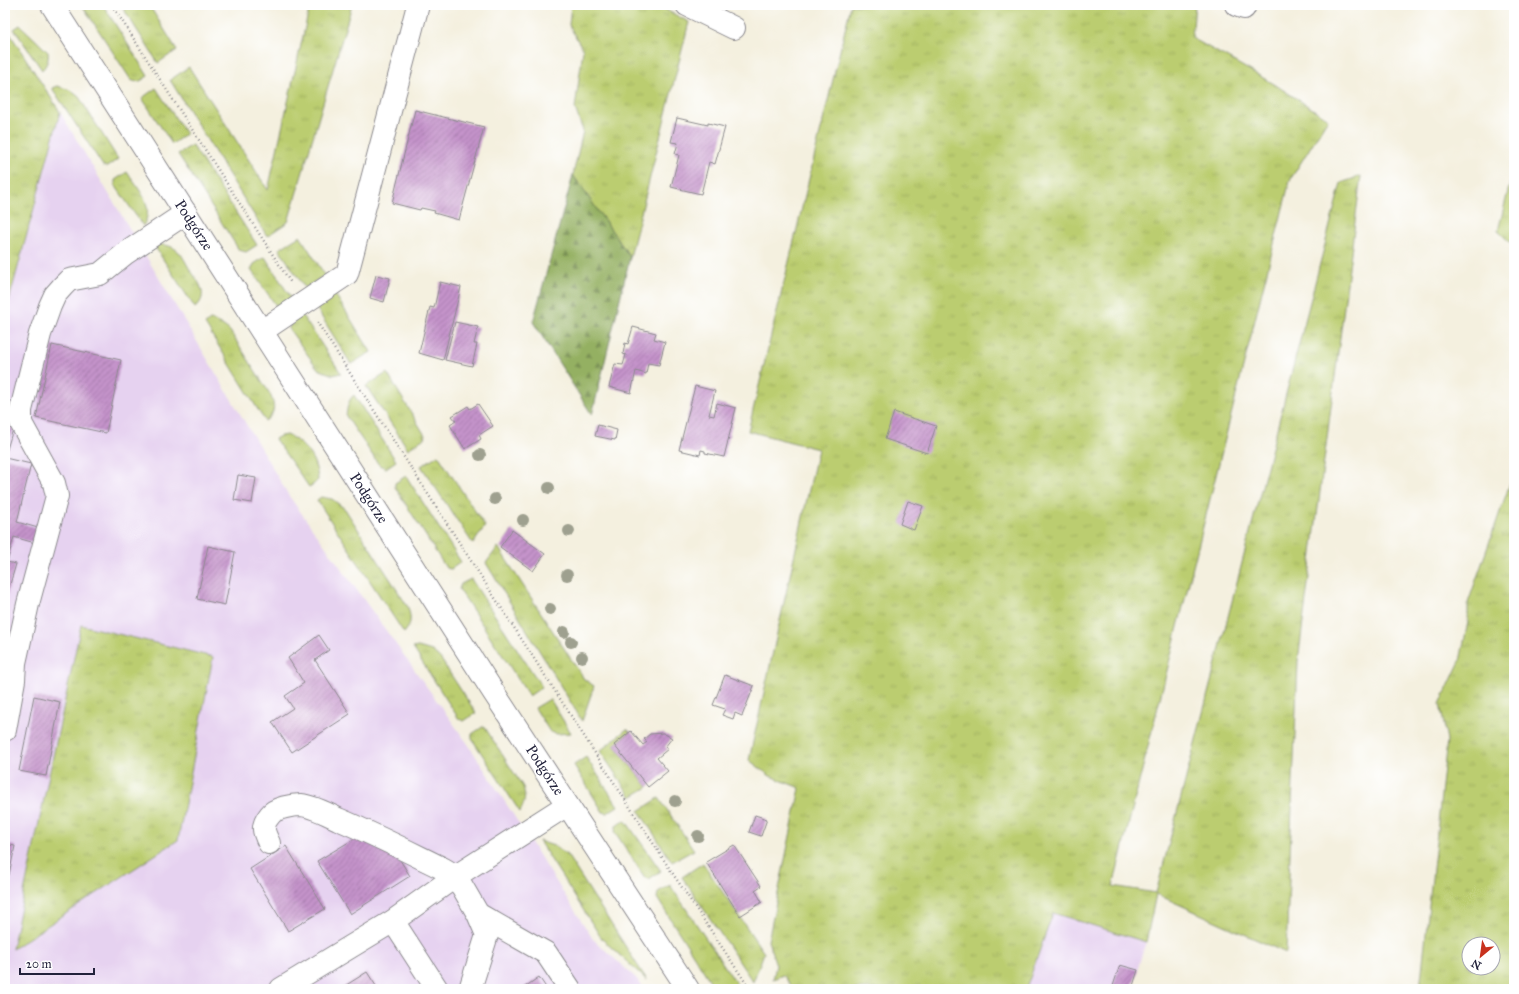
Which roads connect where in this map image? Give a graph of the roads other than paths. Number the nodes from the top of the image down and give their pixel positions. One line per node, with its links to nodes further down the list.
1 (52, 5): 5 (main road, Podgórze)
2 (418, 5): 6 (main road)
3 (687, 5): 4 (main road)
4 (734, 28)
5 (186, 213): 6 (main road, Podgórze); 7 (main road)
6 (262, 332): 8 (main road, Podgórze)
7 (5, 730)
8 (567, 805): 10 (main road); 17 (main road, Podgórze)
9 (269, 843): 10 (main road)
10 (456, 876): 11 (main road); 12 (main road)
11 (478, 914): 13 (main road); 16 (main road)
12 (393, 921): 14 (main road); 15 (main road)
13 (473, 986)
14 (281, 989)
15 (437, 989)
16 (570, 989)
17 (688, 989)

